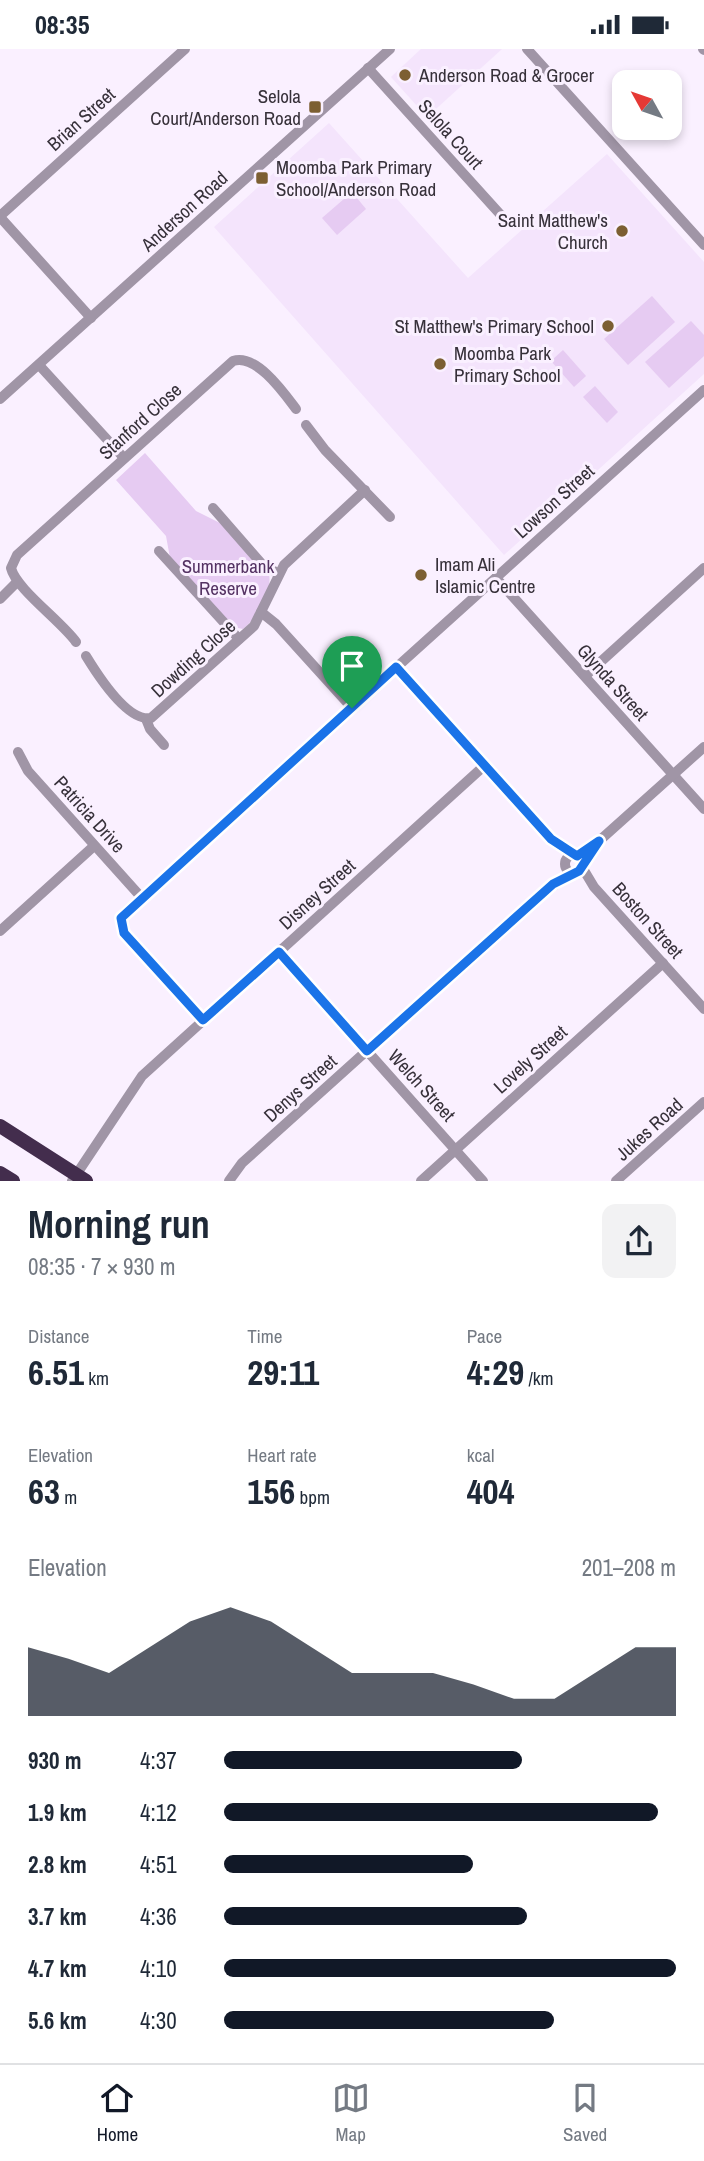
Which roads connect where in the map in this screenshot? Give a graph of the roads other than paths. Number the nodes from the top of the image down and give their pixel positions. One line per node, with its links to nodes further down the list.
1 (185, 49): 5 (street, Brian Street)
2 (527, 49): 7 (street)
3 (388, 50): 4 (street, Anderson Road)
4 (368, 68): 6 (street, Selola Court); 8 (street, Anderson Road)
5 (0, 216): 8 (street)
6 (508, 223)
7 (704, 245)
8 (92, 318): 9 (street, Anderson Road)
9 (39, 365): 11 (street, Anderson Road); 14 (street)
10 (704, 390): 23 (street, Lowson Street)
11 (0, 400)
12 (296, 409): 14 (street, Stanford Close)
13 (306, 425): 15 (street)
14 (124, 459): 20 (street, Stanford Close)
15 (365, 491): 17 (street); 22 (street, Dowding Close)
16 (213, 508): 22 (street)
17 (390, 517)
18 (159, 551): 27 (street)
19 (0, 559): 20 (street)
20 (11, 565): 24 (street)
21 (704, 568): 31 (street)
22 (277, 573): 26 (street, Dowding Close)
23 (496, 578): 30 (street, Lowson Street); 31 (street, Glynda Street)
24 (18, 582): 25 (street); 28 (street)
25 (0, 599)
26 (261, 612): 27 (street, Dowding Close); 32 (street)
27 (239, 639): 33 (street, Dowding Close)
28 (76, 642)
29 (86, 656): 33 (street, Dowding Close)
30 (396, 667): 32 (street, Lowson Street); 37 (street, Boston Street)
31 (584, 676): 38 (street, Glynda Street)
32 (352, 708): 45 (street, Lowson Street)
33 (146, 719): 34 (street, Dowding Close)
34 (164, 745)
35 (704, 747): 38 (street, Denys Street)
36 (18, 752): 41 (street, Patricia Drive)
37 (484, 766): 40 (street, Boston Street); 47 (street, Disney Street)
38 (673, 775): 39 (street, Glynda Street); 43 (street, Denys Street)
39 (704, 809)
40 (551, 839): 42 (street, Boston Street); 43 (street, Boston Street)
41 (94, 846): 45 (street, Patricia Drive); 46 (street)
42 (566, 862): 43 (street); 44 (street, Denys Street)
43 (577, 865): 44 (street, Denys Street); 48 (street, Boston Street)
44 (553, 884): 51 (street, Denys Street)
45 (141, 897): 50 (street, Lowson Street)
46 (0, 931)
47 (279, 952): 50 (street, Disney Street); 51 (street, Welch Street)
48 (663, 963): 49 (street, Boston Street); 54 (street, Lovely Street)
49 (704, 1009)
50 (203, 1020): 56 (street, Disney Street)
51 (367, 1051): 54 (street, Welch Street); 58 (street, Denys Street)
52 (704, 1102): 61 (street, Jukes Road)
53 (0, 1126): 56 (highway)
54 (456, 1150): 59 (street, Lovely Street); 60 (street, Welch Street)
55 (0, 1173): 57 (highway)
56 (78, 1179)
57 (13, 1181)
58 (229, 1181)
59 (421, 1181)
60 (482, 1181)
61 (617, 1181)

